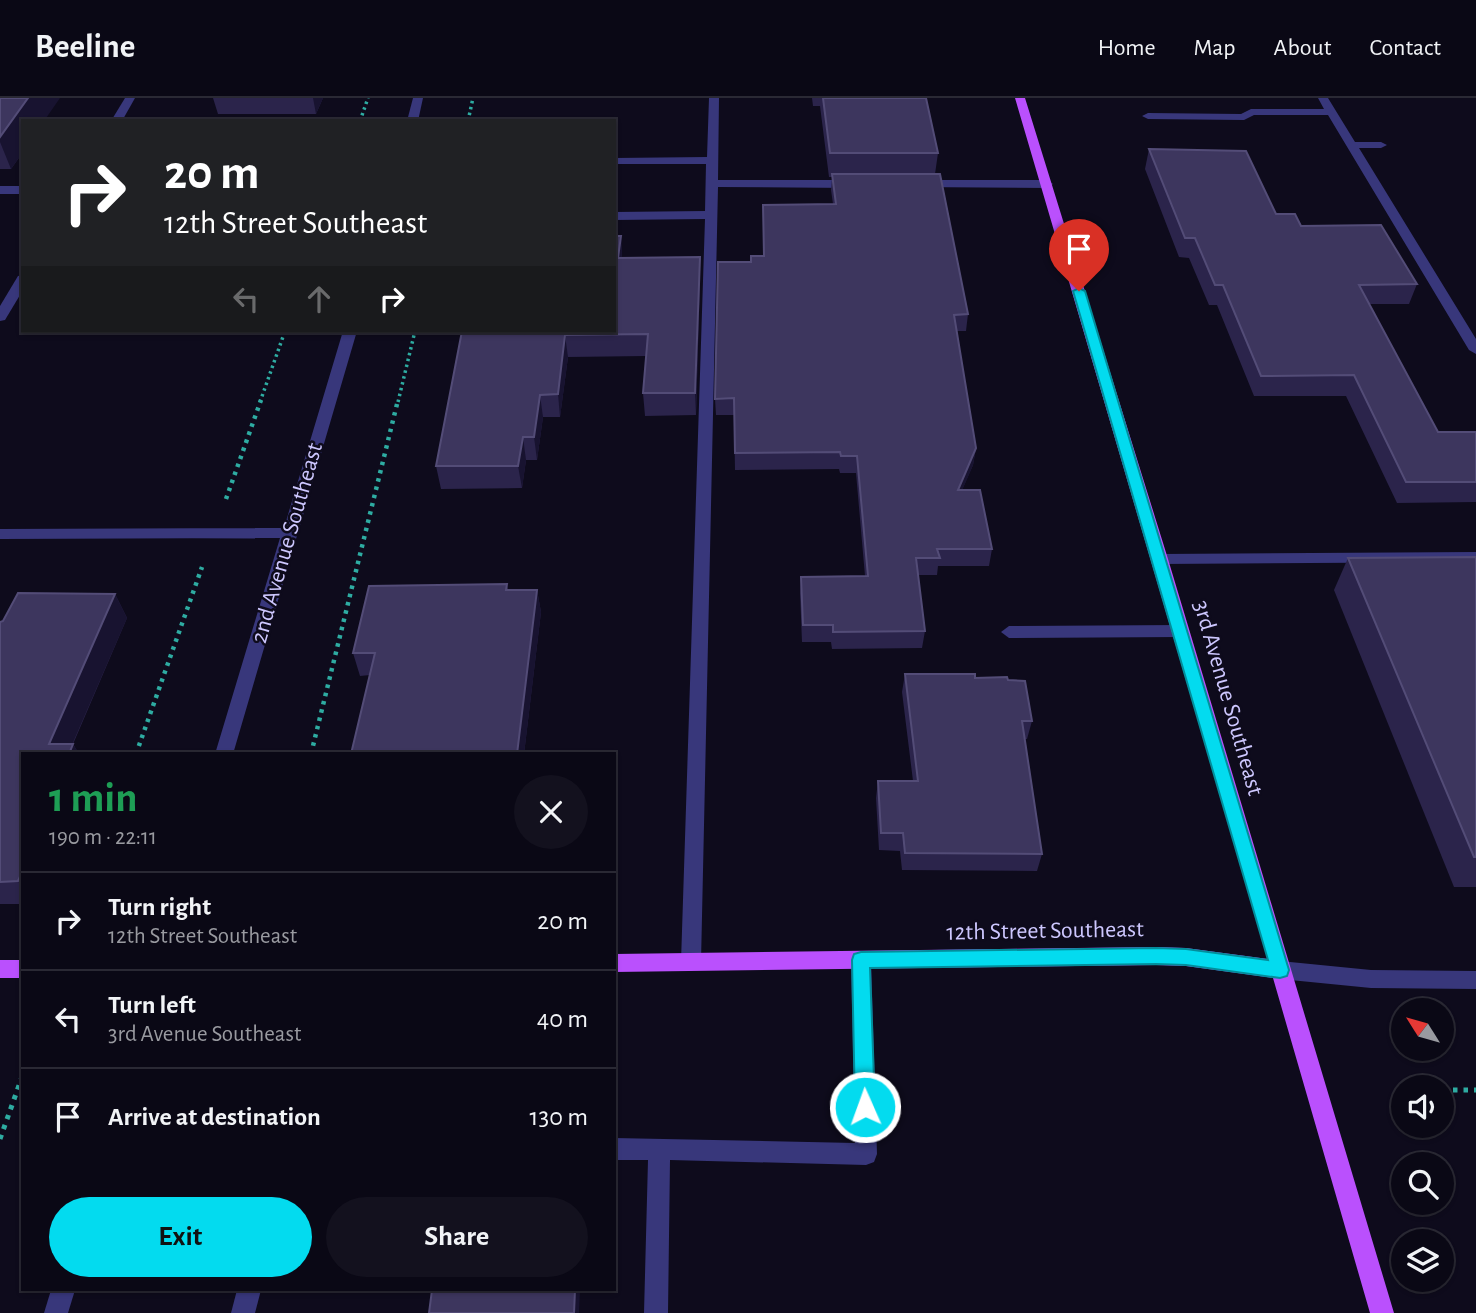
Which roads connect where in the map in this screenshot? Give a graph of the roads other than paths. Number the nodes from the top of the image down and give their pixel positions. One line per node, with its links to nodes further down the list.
1 (130, 98): 8 (street)
2 (418, 98): 9 (street)
3 (714, 98): 12 (street)
4 (1020, 98): 17 (main road, 3rd Avenue Southeast)
5 (1323, 98): 6 (street)
6 (1331, 112): 7 (street); 10 (street)
7 (1148, 116)
8 (117, 119)
9 (413, 119)
10 (1352, 145): 11 (street); 26 (street)
11 (1381, 145)
12 (713, 160): 13 (street); 14 (street)
13 (616, 161)
14 (712, 183): 15 (street); 20 (street)
15 (866, 184)
16 (907, 184): 17 (street)
17 (1047, 184): 30 (main road, 3rd Avenue Southeast)
18 (0, 190): 19 (street)
19 (21, 190)
20 (712, 215): 21 (street); 35 (street)
21 (616, 216)
22 (21, 281): 23 (street)
23 (7, 295): 24 (street)
24 (0, 317)
25 (349, 333): 28 (street, 2nd Avenue Southeast)
26 (1476, 350)
27 (0, 534): 28 (street)
28 (290, 534): 33 (street, 2nd Avenue Southeast)
29 (1476, 557): 30 (street)
30 (1160, 559): 31 (main road, 3rd Avenue Southeast)
31 (1181, 631): 32 (street); 39 (main road, 3rd Avenue Southeast)
32 (1009, 632)
33 (225, 752)
34 (861, 960): 35 (main road, 12th Street Southeast); 39 (main road, 12th Street Southeast); 42 (street)
35 (691, 962): 36 (main road, 12th Street Southeast)
36 (616, 963)
37 (0, 969): 38 (main road)
38 (21, 969)
39 (1280, 970): 40 (street, 12th Street Southeast); 48 (main road, 3rd Avenue Southeast)
40 (1476, 979)
41 (616, 1149): 42 (street)
42 (659, 1149): 47 (street)
43 (63, 1291): 45 (street)
44 (249, 1291): 46 (street)
45 (56, 1313)
46 (243, 1313)
47 (656, 1313)
48 (1382, 1313)

